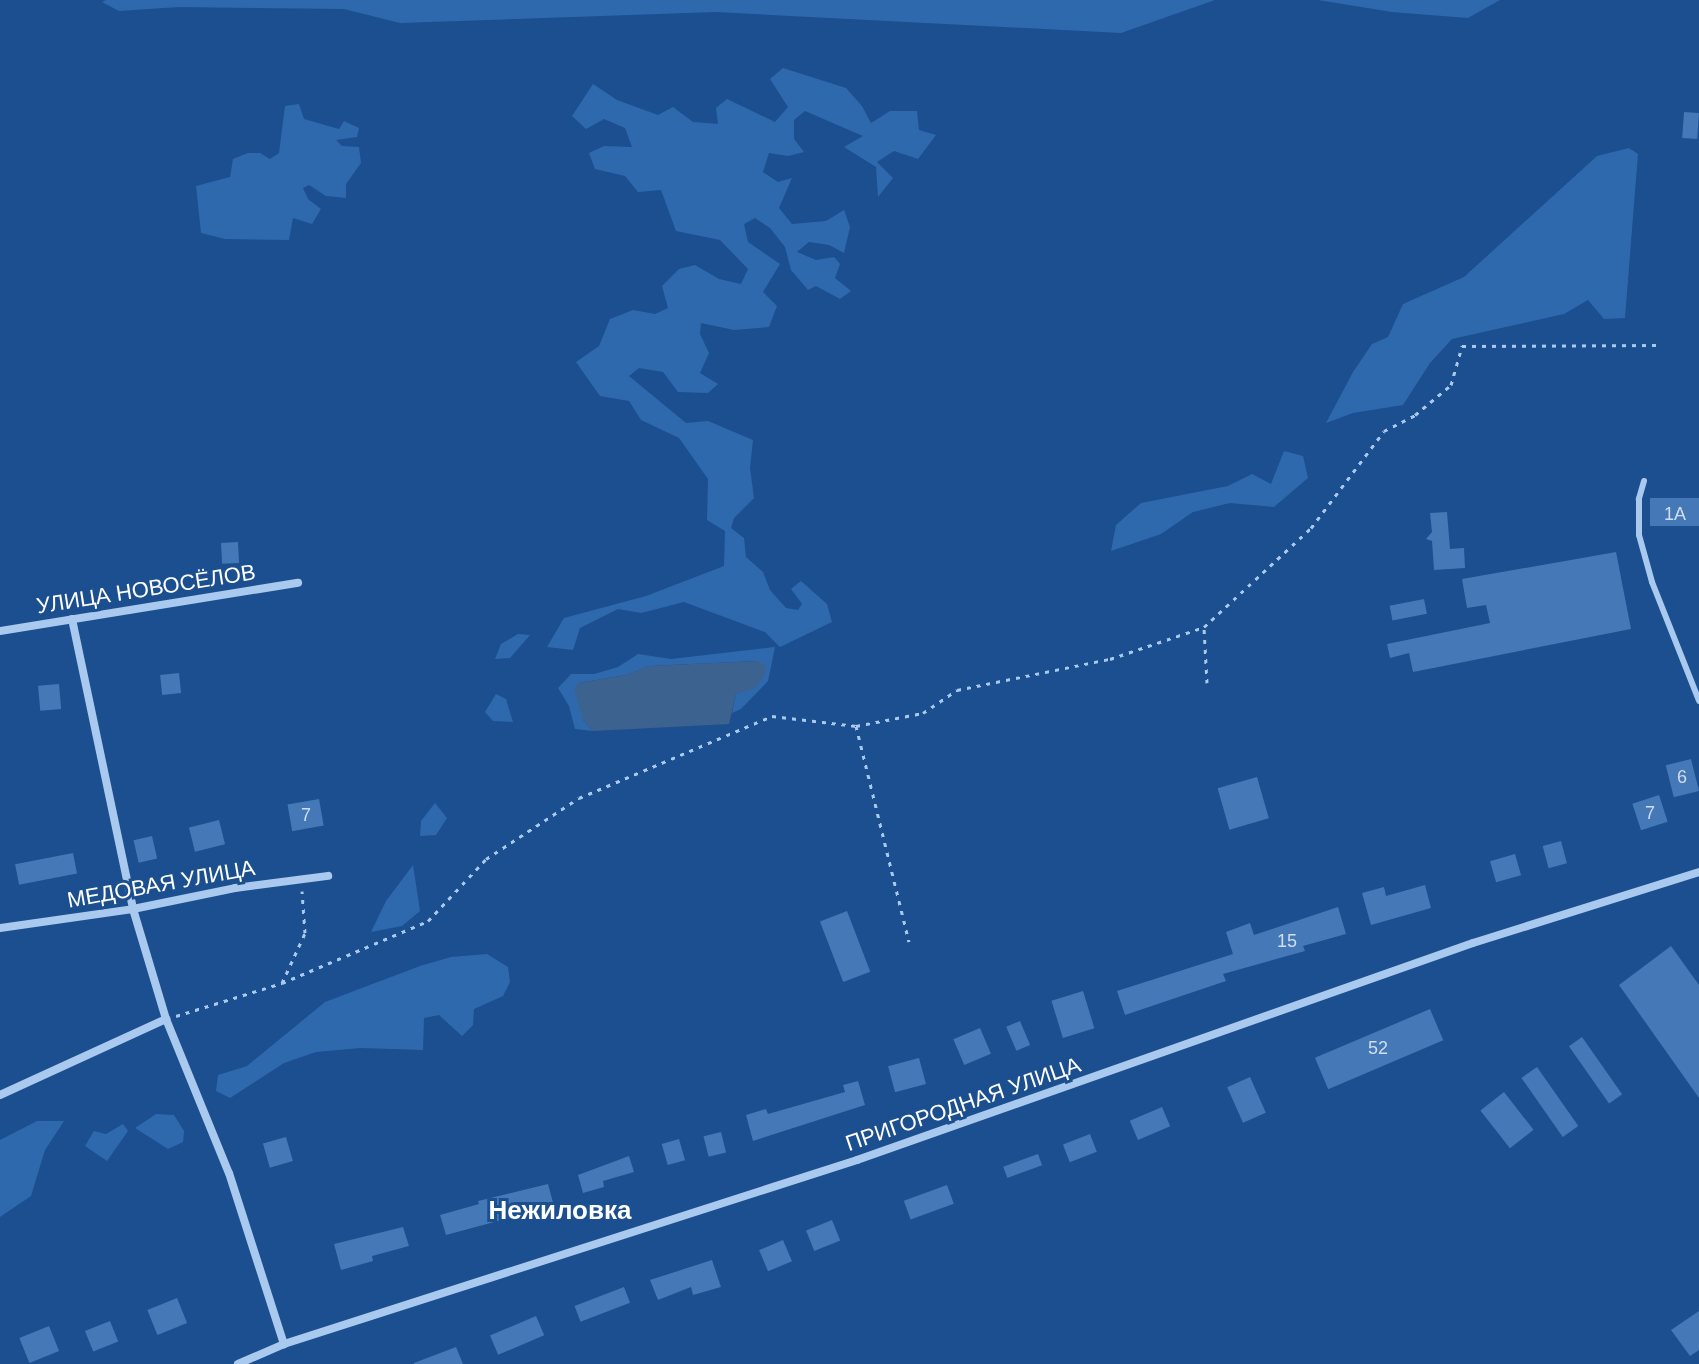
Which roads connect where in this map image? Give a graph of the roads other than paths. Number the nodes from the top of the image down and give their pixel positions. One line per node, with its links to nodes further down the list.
1 (1644, 481): 5 (lane)
2 (298, 583): 3 (street, УЛИЦА НОВОСЁЛОВ)
3 (72, 619): 4 (street, УЛИЦА НОВОСЁЛОВ); 8 (street)
4 (0, 631)
5 (1699, 701)
6 (1699, 872): 12 (street, ПРИГОРОДНАЯ УЛИЦА)
7 (328, 876): 8 (street, МЕДОВАЯ УЛИЦА)
8 (133, 909): 9 (street, МЕДОВАЯ УЛИЦА); 10 (street)
9 (0, 928)
10 (166, 1019): 11 (street); 12 (street)
11 (0, 1095)
12 (284, 1344): 13 (street, ПРИГОРОДНАЯ УЛИЦА)
13 (238, 1364)

